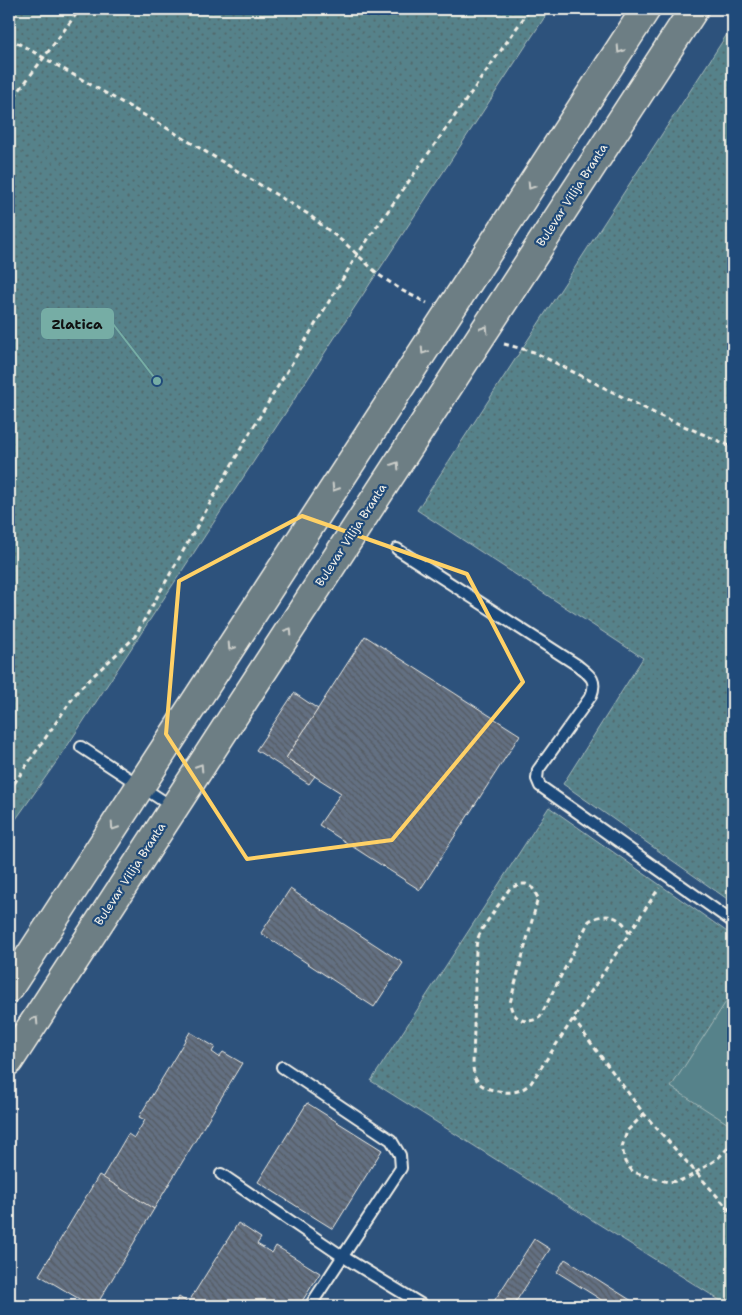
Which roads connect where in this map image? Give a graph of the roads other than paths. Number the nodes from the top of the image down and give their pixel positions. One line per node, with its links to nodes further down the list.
1 (646, 9): 5 (main road, one-way to 5)
2 (694, 9): 6 (main road, Bulevar Vilija Branta, one-way to 2)
3 (397, 550): 7 (lane)
4 (80, 747): 5 (lane)
5 (141, 786): 6 (lane); 8 (main road, one-way to 8)
6 (174, 808): 9 (main road, Bulevar Vilija Branta, one-way to 6)
7 (733, 922)
8 (9, 988)
9 (9, 1061)
10 (282, 1067): 12 (lane)
11 (221, 1174): 12 (lane)
12 (342, 1256): 13 (lane); 14 (lane)
13 (310, 1306)
14 (424, 1306)

